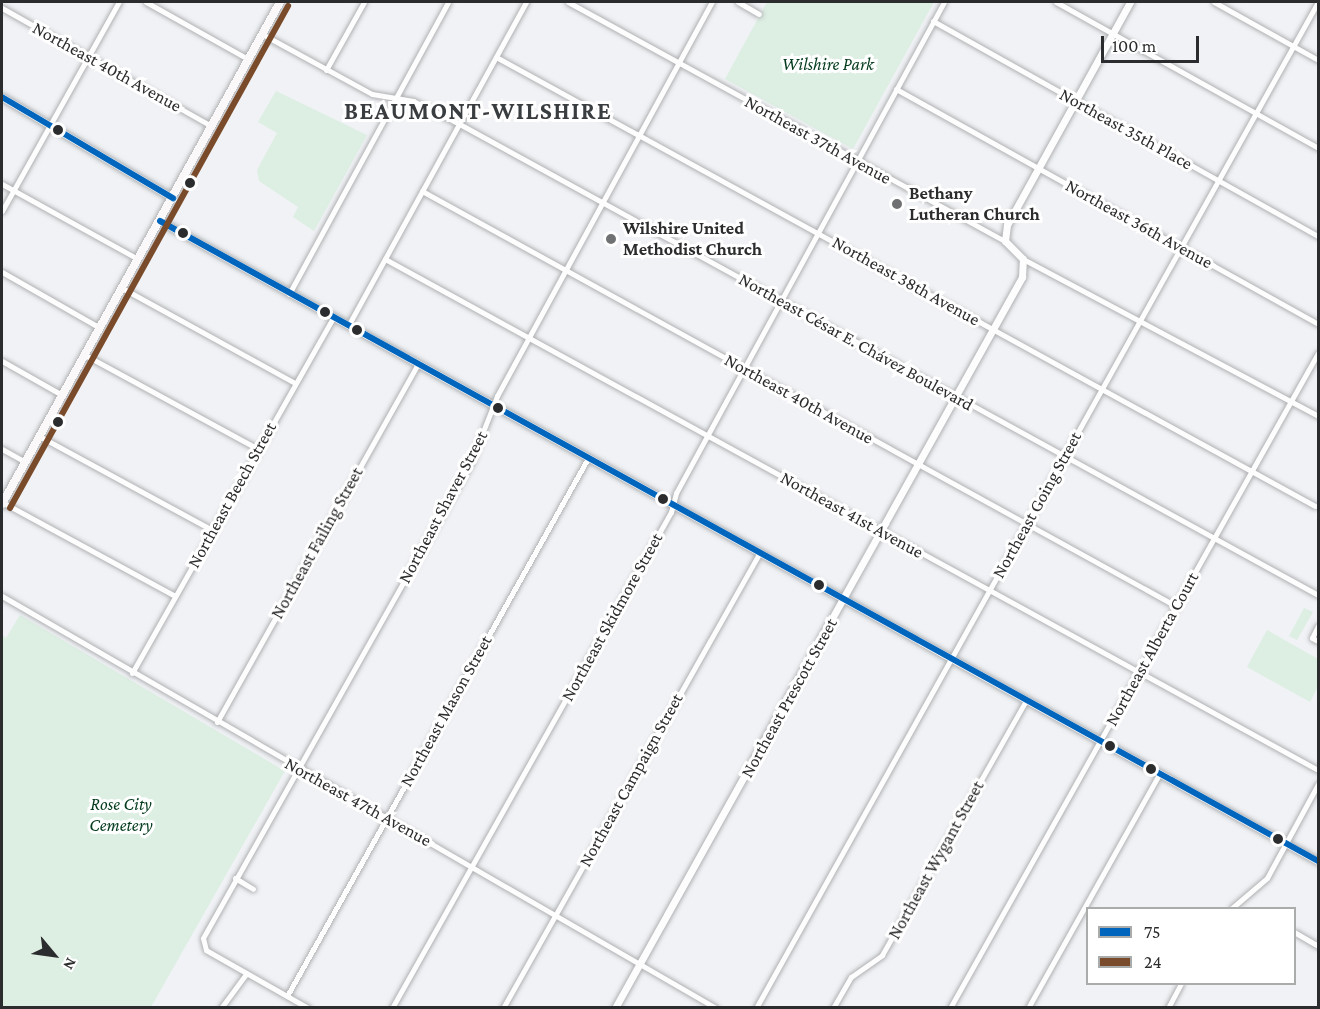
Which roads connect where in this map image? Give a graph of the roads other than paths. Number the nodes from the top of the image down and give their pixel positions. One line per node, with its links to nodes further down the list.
1 (119, 2): 21 (street)
2 (146, 2): 23 (street)
3 (280, 2): 19 (main road)
4 (364, 2): 26 (street)
5 (448, 2): 29 (street)
6 (526, 2): 22 (street)
7 (568, 2): 25 (street, Northeast 37th Avenue)
8 (712, 2): 25 (street, Northeast Shaver Street)
9 (738, 2): 16 (street)
10 (944, 2): 17 (street, Northeast Skidmore Street)
11 (1056, 2): 18 (street)
12 (1130, 2): 18 (street)
13 (1214, 2): 20 (street)
14 (1318, 2): 20 (street, Northeast Going Street)
15 (2, 8): 21 (street, Northeast 40th Avenue)
16 (759, 14)
17 (933, 21): 27 (street, Northeast Skidmore Street); 30 (street, Northeast 35th Place)
18 (1113, 33): 30 (street); 31 (street)
19 (262, 34): 23 (main road); 26 (street, Northeast César E. Chávez Boulevard)
20 (1293, 46): 24 (street); 31 (street, Northeast Going Street)
21 (88, 57): 32 (street); 34 (street, Northeast 40th Avenue)
22 (496, 57): 33 (street); 35 (street, Northeast 38th Avenue)
23 (248, 59): 34 (main road)
24 (1318, 60)
25 (679, 63): 35 (street, Northeast Shaver Street); 37 (street, Northeast 37th Avenue)
26 (326, 70): 29 (street, Northeast César E. Chávez Boulevard)
27 (896, 89): 37 (street, Northeast Skidmore Street); 38 (street, Northeast 36th Avenue)
28 (2, 97): 32 (street)
29 (395, 99): 33 (street, Northeast César E. Chávez Boulevard); 57 (street)
30 (1075, 100): 38 (street); 39 (street, Northeast 35th Place)
31 (1256, 113): 36 (street); 39 (street, Northeast Going Street)
32 (50, 124): 41 (street); 43 (street)
33 (459, 124): 42 (street); 44 (street, Northeast César E. Chávez Boulevard)
34 (212, 126): 43 (main road)
35 (640, 135): 44 (street, Northeast Shaver Street); 47 (street, Northeast 38th Avenue)
36 (1318, 148)
37 (857, 159): 47 (street, Northeast Skidmore Street); 49 (street, Northeast 37th Avenue)
38 (1038, 168): 49 (street); 50 (street, Northeast 36th Avenue)
39 (1218, 180): 48 (street, Northeast 35th Place); 50 (street, Northeast Going Street)
40 (2, 184): 41 (street)
41 (13, 191): 45 (street); 51 (street)
42 (422, 191): 52 (street); 54 (street, Northeast 40th Avenue)
43 (173, 198): 46 (main road)
44 (603, 203): 54 (street, Northeast Shaver Street); 58 (street, Northeast César E. Chávez Boulevard)
45 (2, 211)
46 (160, 221): 51 (main road); 57 (street)
47 (818, 233): 58 (street, Northeast Skidmore Street); 64 (street, Northeast 38th Avenue)
48 (1318, 236)
49 (1005, 241): 53 (street, Northeast 37th Avenue)
50 (1181, 247): 60 (street, Northeast Going Street); 61 (street, Northeast 36th Avenue)
51 (138, 259): 56 (main road)
52 (385, 259): 62 (street); 65 (street, Northeast 41st Avenue)
53 (1023, 259): 60 (street, Northeast 37th Avenue); 64 (street, Northeast Prescott Street)
54 (566, 270): 65 (street, Northeast Shaver Street); 70 (street, Northeast 40th Avenue)
55 (2, 272): 63 (street)
56 (122, 288): 63 (main road); 71 (street)
57 (289, 294): 59 (street)
58 (781, 300): 70 (street, Northeast Skidmore Street); 74 (street, Northeast César E. Chávez Boulevard)
59 (333, 318): 62 (street); 71 (street, Northeast Beech Street)
60 (1140, 320): 72 (street, Northeast Going Street); 75 (street, Northeast 37th Avenue)
61 (1318, 324)
62 (348, 326): 69 (street)
63 (100, 328): 67 (main road)
64 (993, 329): 72 (street, Northeast 38th Avenue); 74 (street, Northeast Prescott Street)
65 (529, 338): 76 (street, Northeast Shaver Street); 78 (street, Northeast 41st Avenue)
66 (1318, 353): 75 (street, Northeast Alberta Court)
67 (84, 355): 73 (main road); 81 (street)
68 (2, 361): 73 (street)
69 (418, 364): 76 (street); 107 (street, Northeast Failing Street)
70 (744, 368): 78 (street, Northeast Skidmore Street); 85 (street, Northeast 40th Avenue)
71 (295, 383): 81 (street, Northeast Beech Street)
72 (1102, 389): 82 (street, Northeast Going Street); 86 (street, Northeast 38th Avenue)
73 (63, 395): 79 (main road)
74 (956, 397): 82 (street, Northeast César E. Chávez Boulevard); 85 (street, Northeast Prescott Street)
75 (1290, 402): 77 (street, Northeast 37th Avenue); 86 (street, Northeast Alberta Court)
76 (494, 406): 83 (street); 109 (street, Northeast Shaver Street)
77 (1318, 416)
78 (707, 435): 88 (street, Northeast Skidmore Street); 92 (street, Northeast 41st Avenue)
79 (39, 436): 84 (main road); 91 (street)
80 (2, 449): 84 (street)
81 (258, 449): 91 (street, Northeast Beech Street)
82 (1064, 456): 90 (street, Northeast Going Street); 93 (street, Northeast César E. Chávez Boulevard)
83 (588, 458): 88 (street); 113 (street, Northeast Mason Street)
84 (25, 462): 87 (main road)
85 (919, 465): 90 (street, Northeast 40th Avenue); 92 (street, Northeast Prescott Street)
86 (1250, 472): 89 (street, Northeast 38th Avenue); 93 (street, Northeast Alberta Court)
87 (2, 503): 98 (street)
88 (673, 505): 94 (street); 116 (street, Northeast Skidmore Street)
89 (1316, 506)
90 (1026, 524): 95 (street, Northeast Going Street); 100 (street, Northeast 40th Avenue)
91 (212, 530): 98 (street, Northeast Beech Street)
92 (883, 532): 95 (street, Northeast 41st Avenue); 99 (street, Northeast Prescott Street)
93 (1214, 538): 96 (street, Northeast César E. Chávez Boulevard); 100 (street, Northeast Alberta Court)
94 (760, 552): 99 (street); 120 (street, Northeast Campaign Street)
95 (989, 591): 103 (street, Northeast Going Street); 105 (street, Northeast 41st Avenue)
96 (1318, 595)
97 (2, 596): 104 (street, Northeast 47th Avenue)
98 (175, 596): 104 (street, Northeast Beech Street)
99 (845, 599): 103 (street); 123 (street, Northeast Prescott Street)
100 (1176, 606): 105 (street, Northeast Alberta Court)
101 (1318, 626): 102 (street)
102 (1318, 641)
103 (952, 658): 106 (street); 133 (street, Northeast Going Street)
104 (132, 673): 107 (street, Northeast 47th Avenue)
105 (1139, 673): 108 (street, Northeast Alberta Court); 110 (street, Northeast 41st Avenue)
106 (1027, 699): 108 (street); 134 (street, Northeast Wygant Street)
107 (217, 722): 109 (street, Northeast 47th Avenue)
108 (1101, 741): 111 (street); 135 (street, Northeast Alberta Court)
109 (298, 768): 113 (street, Northeast 47th Avenue); 117 (street, Northeast Shaver Street)
110 (1318, 770)
111 (1160, 773): 114 (street); 136 (street)
112 (1318, 784): 114 (street)
113 (387, 818): 116 (street, Northeast 47th Avenue); 126 (street, Northeast Mason Street)
114 (1286, 843): 115 (street); 119 (street)
115 (1318, 861)
116 (471, 866): 120 (street, Northeast 47th Avenue); 129 (street, Northeast Skidmore Street)
117 (235, 878): 118 (street); 124 (street, Northeast Shaver Street)
118 (253, 889)
119 (1234, 907)
120 (556, 914): 123 (street, Northeast 47th Avenue); 130 (street, Northeast Campaign Street)
121 (1296, 933): 122 (street)
122 (1318, 945)
123 (640, 963): 131 (street, Northeast Prescott Street); 132 (street, Northeast 47th Avenue)
124 (246, 974): 126 (street); 127 (street)
125 (1180, 985): 137 (street)
126 (287, 996): 128 (street)
127 (221, 1008)
128 (308, 1008)
129 (392, 1008)
130 (503, 1008)
131 (615, 1008)
132 (716, 1008)
133 (756, 1008)
134 (834, 1008)
135 (950, 1008)
136 (1028, 1008)
137 (1168, 1008)

